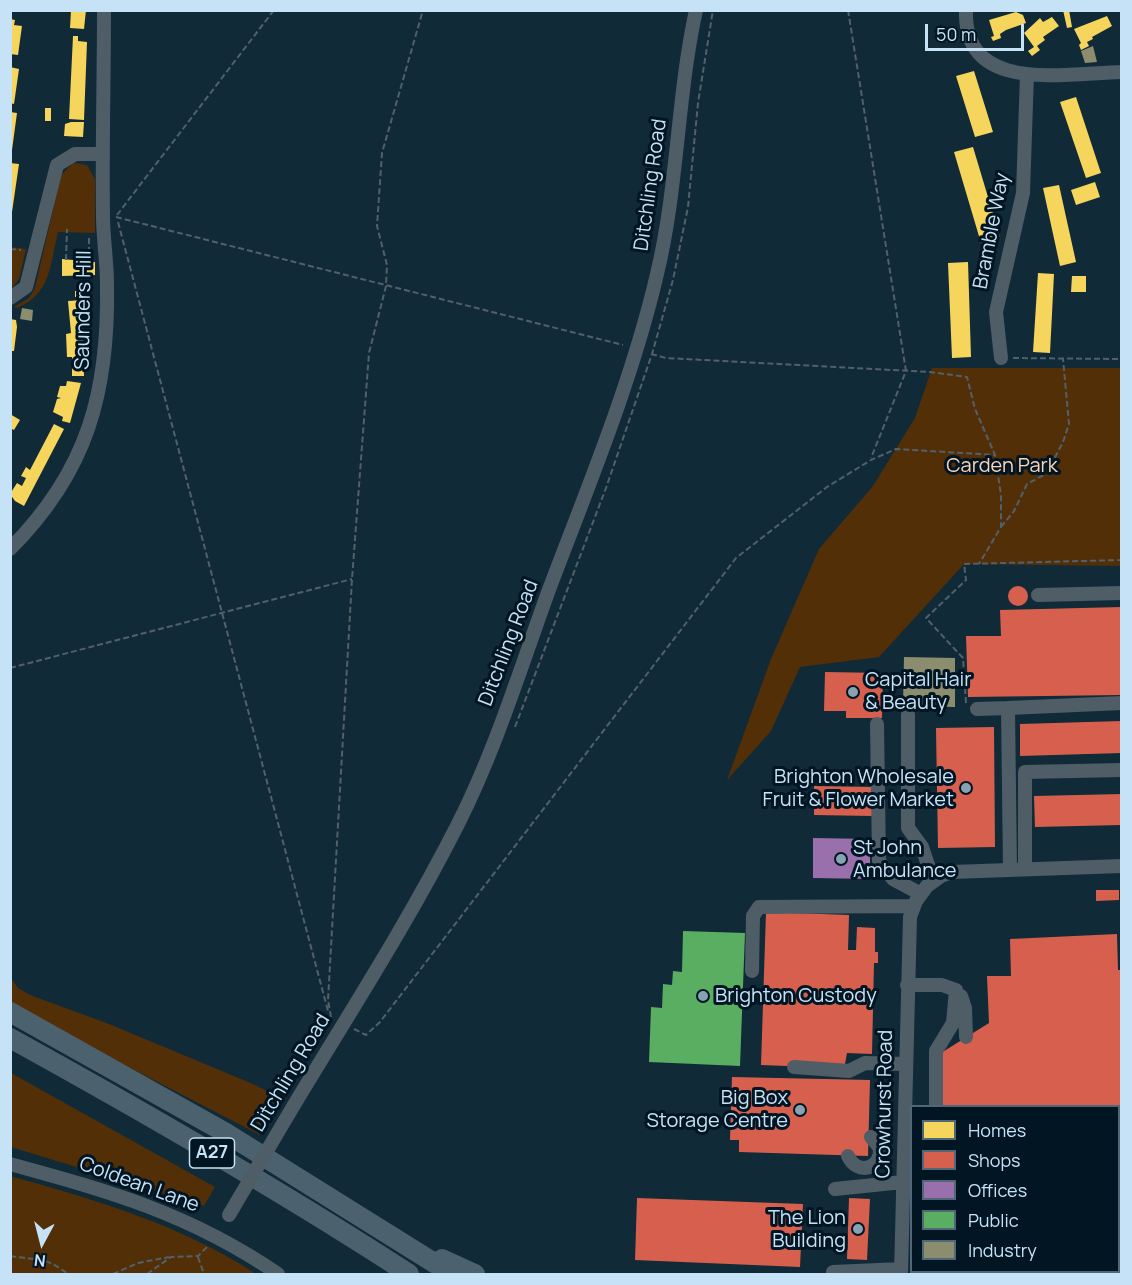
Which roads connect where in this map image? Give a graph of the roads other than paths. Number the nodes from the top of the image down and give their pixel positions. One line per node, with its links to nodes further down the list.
1 (104, 10): 6 (street, Saunders Hill)
2 (696, 10): 38 (street, Ditchling Road, bridge)
3 (966, 10): 5 (street)
4 (1122, 72): 5 (street)
5 (1027, 74): 8 (street, Bramble Way)
6 (103, 154): 7 (street); 9 (street, Saunders Hill)
7 (10, 298)
8 (1001, 358)
9 (10, 549)
10 (1122, 593): 11 (street)
11 (1038, 595)
12 (1122, 703): 13 (street)
13 (1008, 708): 14 (street); 19 (street)
14 (971, 710)
15 (908, 714): 21 (street)
16 (877, 724): 22 (street)
17 (1122, 770): 20 (street)
18 (1122, 866): 20 (street)
19 (1010, 869): 20 (street); 21 (street)
20 (1025, 869)
21 (933, 880): 22 (street, Crowhurst Road)
22 (921, 894): 23 (street, Crowhurst Road)
23 (913, 906): 24 (street); 25 (street, Crowhurst Road)
24 (752, 971)
25 (907, 985): 26 (street); 30 (street, Crowhurst Road)
26 (956, 990): 28 (street); 32 (street)
27 (10, 1012): 39 (highway, A27)
28 (966, 1037)
29 (10, 1038): 43 (highway, A27)
30 (905, 1064): 31 (street); 36 (street, Crowhurst Road)
31 (794, 1067)
32 (936, 1105)
33 (871, 1137): 34 (street)
34 (848, 1156)
35 (10, 1164): 38 (street, Coldean Lane)
36 (903, 1182): 37 (street); 41 (street, Crowhurst Road)
37 (835, 1189)
38 (218, 1237): 42 (street, Coldean Lane)
39 (402, 1241): 44 (highway, A27); 45 (highway)
40 (833, 1272): 41 (street)
41 (901, 1272)
42 (278, 1275)
43 (409, 1275)
44 (452, 1275)
45 (475, 1275)

